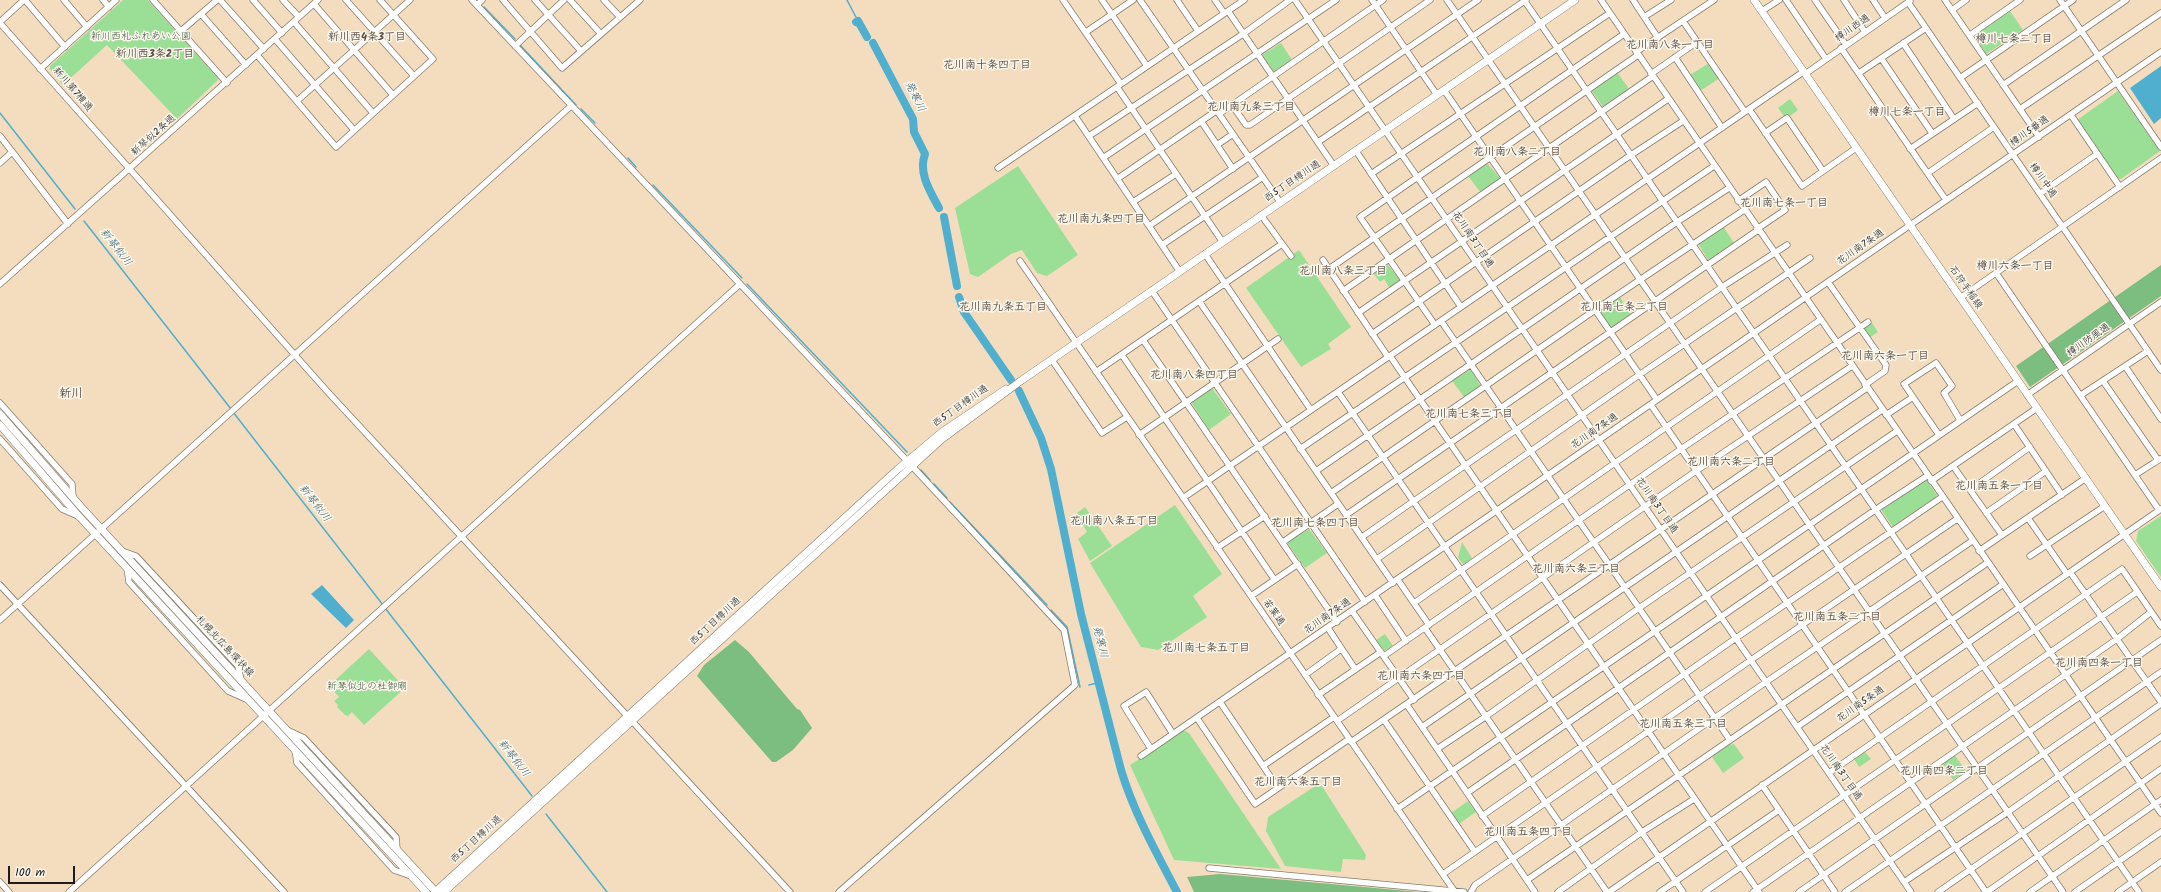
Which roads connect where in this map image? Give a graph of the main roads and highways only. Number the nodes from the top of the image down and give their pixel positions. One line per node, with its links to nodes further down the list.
1 (1575, 0): 8 (main road, 西5丁目樽川通)
2 (1754, 0): 6 (main road, 石狩手稲線)
3 (0, 414): 5 (main road, 札幌北広島環状線)
4 (0, 425): 5 (main road, 札幌北広島環状線)
5 (98, 531): 7 (main road, 札幌北広島環状線); 7 (main road, 札幌北広島環状線)
6 (2161, 587)
7 (267, 714): 9 (main road, 札幌北広島環状線); 10 (main road, 札幌北広島環状線)
8 (630, 719): 10 (main road, 西5丁目樽川通); 11 (main road, 西5丁目樽川通)
9 (426, 892)
10 (436, 892)
11 (444, 892)

